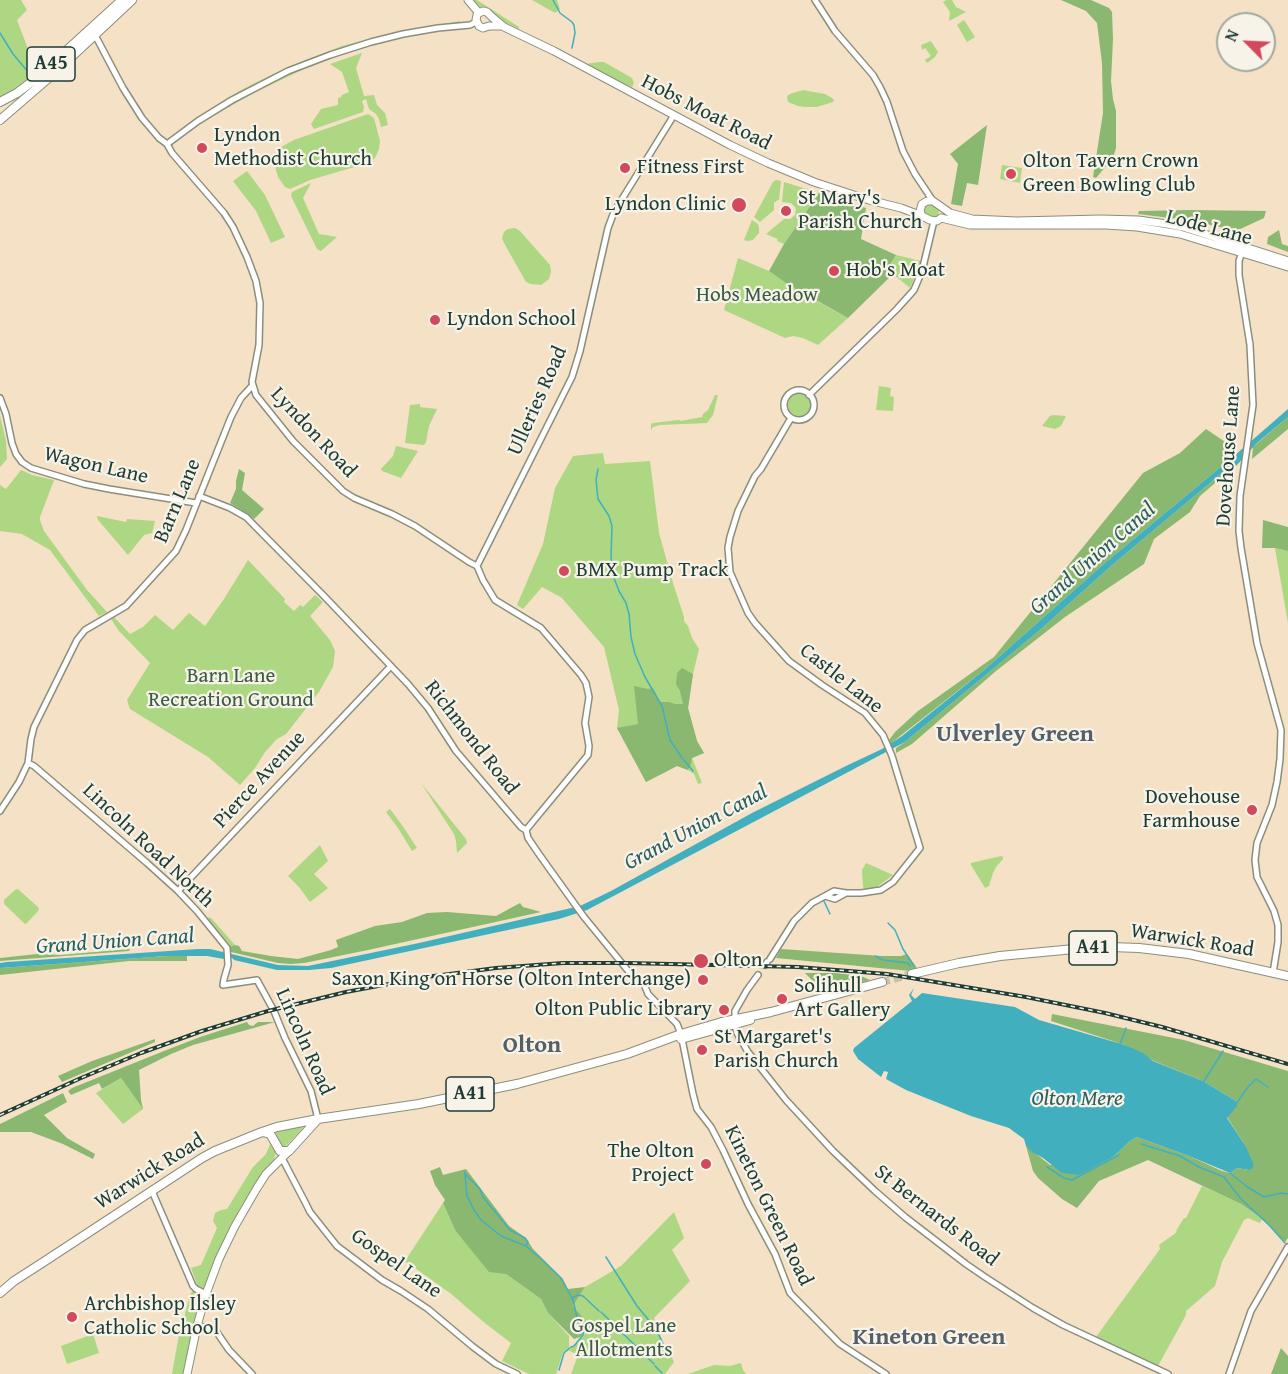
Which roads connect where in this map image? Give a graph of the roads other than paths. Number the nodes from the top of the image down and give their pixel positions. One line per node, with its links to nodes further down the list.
1 (122, 0): 11 (highway, A45)
2 (132, 0): 10 (highway, A45)
3 (468, 0): 5 (main road)
4 (815, 0): 16 (street)
5 (479, 13): 6 (main road); 7 (main road)
6 (492, 17): 8 (main road); 9 (main road, Hobs Moat Road)
7 (476, 22): 8 (main road); 15 (street)
8 (489, 26): 9 (main road, Hobs Moat Road)
9 (504, 27): 13 (main road, Hobs Moat Road)
10 (95, 35): 11 (highway); 14 (highway, A45); 15 (street, Lyndon Road)
11 (33, 81): 12 (highway, A45)
12 (0, 102)
13 (674, 116): 18 (main road, Hobs Moat Road); 30 (street, Ulleries Road)
14 (0, 120)
15 (167, 144): 24 (street, Lyndon Road)
16 (923, 185): 17 (street); 18 (street)
17 (933, 201): 18 (main road); 19 (main road, Lode Lane)
18 (922, 208): 20 (main road, Lode Lane)
19 (942, 208): 20 (main road); 21 (main road, Lode Lane)
20 (937, 220): 21 (main road, Lode Lane); 25 (street)
21 (1243, 250): 22 (main road, Lode Lane); 23 (main road, Lode Lane); 37 (street, Dovehouse Lane)
22 (1288, 261)
23 (1288, 267)
24 (252, 386): 28 (street, Barn Lane); 30 (street, Lyndon Road)
25 (810, 395): 27 (street); 27 (street, Castle Lane)
26 (0, 398): 29 (street, Wagon Lane)
27 (791, 418): 42 (street, Castle Lane)
28 (199, 496): 29 (street, Barn Lane); 31 (street, Richmond Road)
29 (196, 503): 32 (street, Barn Lane)
30 (477, 566): 35 (street)
31 (391, 666): 35 (street, Richmond Road); 36 (street, Pierce Avenue)
32 (28, 764): 33 (street); 36 (street, Lincoln Road North)
33 (2, 804): 34 (street)
34 (0, 811)
35 (526, 830): 43 (street, Richmond Road)
36 (178, 891): 40 (street, Lincoln Road North)
37 (1273, 973): 38 (highway, Warwick Road / A41); 39 (highway, Warwick Road / A41)
38 (912, 974)
39 (1288, 976)
40 (257, 980): 45 (street, Lincoln Road)
41 (882, 982): 42 (highway, A41)
42 (735, 1022): 43 (highway, A41); 61 (street, St Bernards Road)
43 (681, 1037): 44 (highway, A41); 60 (street, Kineton Green Road)
44 (336, 1116): 45 (highway, A41); 50 (highway, A41)
45 (318, 1119): 46 (highway, A41)
46 (307, 1126): 47 (highway, Warwick Road); 50 (highway, A41)
47 (277, 1127): 48 (highway, Warwick Road); 49 (highway)
48 (262, 1132): 49 (highway); 52 (highway, Warwick Road)
49 (272, 1137): 51 (highway, Gospel Lane)
50 (301, 1139): 51 (highway, A41)
51 (283, 1153): 55 (main road); 59 (street, Gospel Lane)
52 (152, 1191): 54 (highway, Warwick Road); 55 (street)
53 (1288, 1247): 62 (street)
54 (0, 1293)
55 (206, 1294): 56 (main road)
56 (197, 1326): 57 (main road); 58 (street)
57 (187, 1374)
58 (252, 1374)
59 (517, 1374)
60 (886, 1374)
61 (1168, 1374)
62 (1228, 1374)

